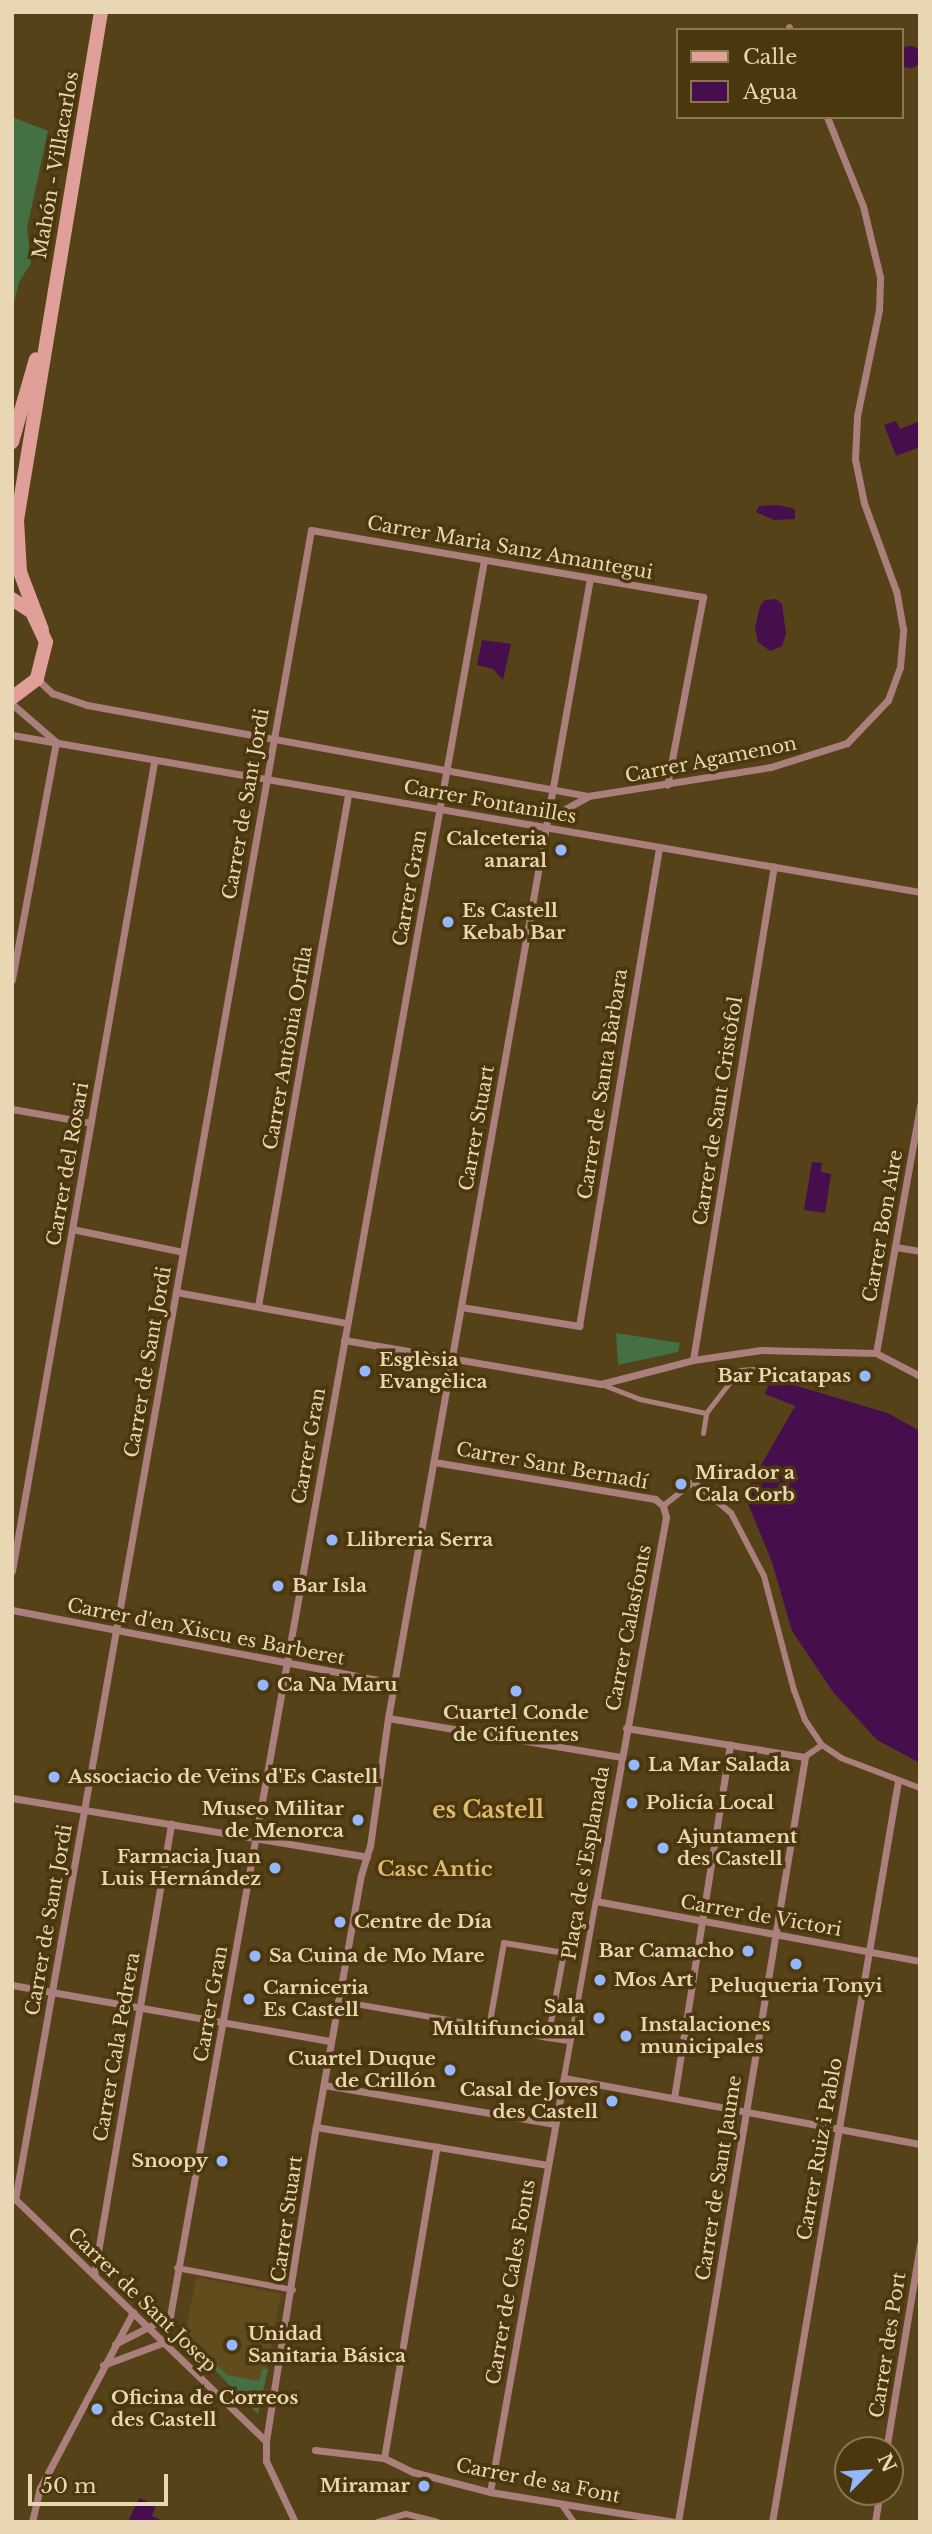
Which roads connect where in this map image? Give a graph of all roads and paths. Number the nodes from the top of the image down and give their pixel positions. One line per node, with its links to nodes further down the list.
1 (101, 12): 3 (main road, Mahón - Villacarlos)
2 (828, 119): 20 (street, Carrer Agamenon)
3 (48, 325): 4 (main road, Mahón - Villacarlos); 5 (main road, Mahón - Villacarlos)
4 (12, 442)
5 (22, 479): 6 (main road, Mahón - Villacarlos); 11 (main road, Mahón - Villacarlos)
6 (12, 513)
7 (311, 530): 8 (street, Carrer Maria Sanz Amantegui); 15 (street, Carrer de Sant Jordi)
8 (484, 560): 9 (street, Carrer Maria Sanz Amantegui); 18 (street, Carrer Gran)
9 (590, 578): 20 (street, Carrer Maria Sanz Amantegui); 21 (street, Carrer Stuart)
10 (12, 599): 11 (main road)
11 (42, 629): 12 (main road, Mahón - Villacarlos)
12 (37, 679): 13 (main road); 15 (street, Carrer Fontanilles)
13 (13, 700): 16 (street)
14 (12, 735): 16 (street, Carrer Fontanilles)
15 (274, 737): 18 (street, Carrer Fontanilles); 19 (street, Carrer de Sant Jordi)
16 (55, 742): 17 (street, Carrer Fontanilles); 29 (street)
17 (154, 762): 19 (street, Carrer Fontanilles); 32 (street, Carrer del Rosari)
18 (447, 770): 21 (street, Carrer Fontanilles); 24 (street, Carrer Gran)
19 (266, 782): 22 (street, Carrer Fontanilles); 36 (street, Carrer de Sant Jordi)
20 (667, 785): 23 (street, Carrer Agamenon)
21 (552, 790): 23 (street, Carrer Agamenon); 25 (street, Carrer Stuart)
22 (348, 795): 24 (street, Carrer Fontanilles); 38 (street, Carrer Antònia Orfila)
23 (588, 796): 25 (street, Carrer Agamenon)
24 (440, 808): 25 (street, Carrer Fontanilles); 40 (street, Carrer Gran)
25 (546, 823): 26 (street, Carrer Fontanilles); 39 (street, Carrer Stuart)
26 (659, 847): 27 (street, Carrer Fontanilles); 39 (street, Carrer de Santa Bàrbara)
27 (774, 867): 28 (street, Carrer Fontanilles); 44 (street, Carrer de Sant Cristòfol)
28 (920, 892)
29 (12, 980)
30 (920, 1105): 34 (street, Carrer Bon Aire)
31 (12, 1110): 32 (street)
32 (91, 1123): 33 (street, Carrer del Rosari)
33 (72, 1229): 36 (street); 52 (street, Carrer del Rosari)
34 (895, 1247): 35 (street); 42 (street, Carrer Bon Aire)
35 (920, 1251)
36 (183, 1252): 37 (street, Carrer de Sant Jordi)
37 (176, 1292): 38 (street); 54 (street, Carrer de Sant Jordi)
38 (258, 1306): 40 (street)
39 (461, 1307): 43 (street, Carrer Stuart)
40 (347, 1323): 41 (street, Carrer Gran)
41 (344, 1340): 43 (street); 55 (street, Carrer Gran)
42 (876, 1353): 44 (street); 46 (street)
43 (452, 1359): 47 (street); 50 (street, Carrer Stuart)
44 (693, 1360): 47 (street)
45 (766, 1368): 48 (lane)
46 (920, 1376)
47 (601, 1384): 48 (lane)
48 (706, 1413): 49 (lane)
49 (703, 1433)
50 (434, 1462): 51 (street, Carrer Sant Bernadí); 56 (street, Carrer Stuart)
51 (663, 1506): 58 (street, Carrer Calasfonts); 60 (street)
52 (12, 1571)
53 (12, 1610): 54 (street, Carrer d'en Xiscu es Barberet)
54 (116, 1632): 55 (street, Carrer d'en Xiscu es Barberet); 66 (street, Carrer de Sant Jordi)
55 (285, 1666): 56 (street, Carrer d'en Xiscu es Barberet); 68 (street, Carrer Gran)
56 (395, 1683): 57 (street)
57 (388, 1718): 61 (street, Plaça de s'Esplanada); 69 (street)
58 (626, 1728): 59 (street); 61 (street, Carrer Calasfonts)
59 (730, 1744): 62 (street); 71 (street)
60 (822, 1745): 62 (street); 63 (street)
61 (622, 1757): 70 (street, Plaça de s'Esplanada)
62 (805, 1757): 72 (street, Carrer de Sant Jaume)
63 (898, 1781): 64 (street); 73 (street, Carrer Ruiz i Pablo)
64 (920, 1788)
65 (12, 1798): 66 (street)
66 (84, 1810): 67 (street); 76 (street, Carrer de Sant Jordi)
67 (171, 1824): 68 (street); 78 (street, Carrer Cala Pedrera)
68 (254, 1838): 69 (street); 79 (street, Carrer Gran)
69 (367, 1857): 77 (street)
70 (596, 1901): 71 (street, Carrer de Victori); 83 (street, Plaça de s'Esplanada)
71 (702, 1921): 72 (street, Carrer de Victori); 86 (street)
72 (776, 1934): 73 (street, Carrer de Victori); 87 (street, Carrer de Sant Jaume)
73 (871, 1952): 74 (street, Carrer de Victori); 90 (street, Carrer Ruiz i Pablo)
74 (920, 1961)
75 (12, 1985): 76 (street)
76 (52, 1992): 78 (street); 94 (street, Carrer de Sant Jordi)
77 (338, 2001): 80 (street); 82 (street, Carrer Stuart)
78 (141, 2006): 79 (street); 97 (street, Carrer Cala Pedrera)
79 (226, 2021): 82 (street); 96 (street, Carrer Gran)
80 (489, 2027): 81 (street); 81 (street, Plaça de s'Esplanada)
81 (548, 2038): 83 (street)
82 (331, 2041): 85 (street, Carrer Stuart)
83 (569, 2041): 84 (street, Plaça de s'Esplanada)
84 (564, 2078): 86 (street); 88 (street, Carrer de Cales Fonts)
85 (324, 2085): 88 (street); 89 (street, Carrer Stuart)
86 (674, 2098): 87 (street)
87 (746, 2112): 90 (street); 115 (street, Carrer de Sant Jaume)
88 (555, 2124): 93 (street, Carrer de Cales Fonts)
89 (316, 2127): 92 (street); 98 (street, Carrer Stuart)
90 (839, 2129): 91 (street); 116 (street, Carrer Ruiz i Pablo)
91 (920, 2144)
92 (437, 2146): 93 (street); 107 (street)
93 (548, 2165): 108 (street, Carrer de Cales Fonts)
94 (14, 2198): 97 (street, Carrer de Sant Josep)
95 (920, 2245): 104 (street, Carrer des Port)
96 (177, 2268): 98 (street); 100 (street, Carrer Gran)
97 (94, 2275): 99 (street, Carrer de Sant Josep)
98 (293, 2290): 105 (street, Carrer Stuart)
99 (133, 2312): 100 (street, Carrer de Sant Josep); 102 (street)
100 (151, 2328): 101 (street, Carrer de Sant Josep); 102 (street)
101 (165, 2342): 103 (street); 105 (street, Carrer de Sant Josep)
102 (115, 2344): 103 (street)
103 (103, 2365): 110 (street)
104 (888, 2436)
105 (266, 2441): 111 (street)
106 (315, 2450): 107 (street, Carrer de sa Font)
107 (384, 2458): 108 (street, Carrer de sa Font)
108 (490, 2492): 109 (street, Carrer de sa Font)
109 (562, 2505): 114 (street); 115 (street, Carrer de sa Font)
110 (32, 2522)
111 (295, 2522)
112 (377, 2522): 113 (street)
113 (437, 2522)
114 (574, 2522)
115 (677, 2522)
116 (772, 2522)

